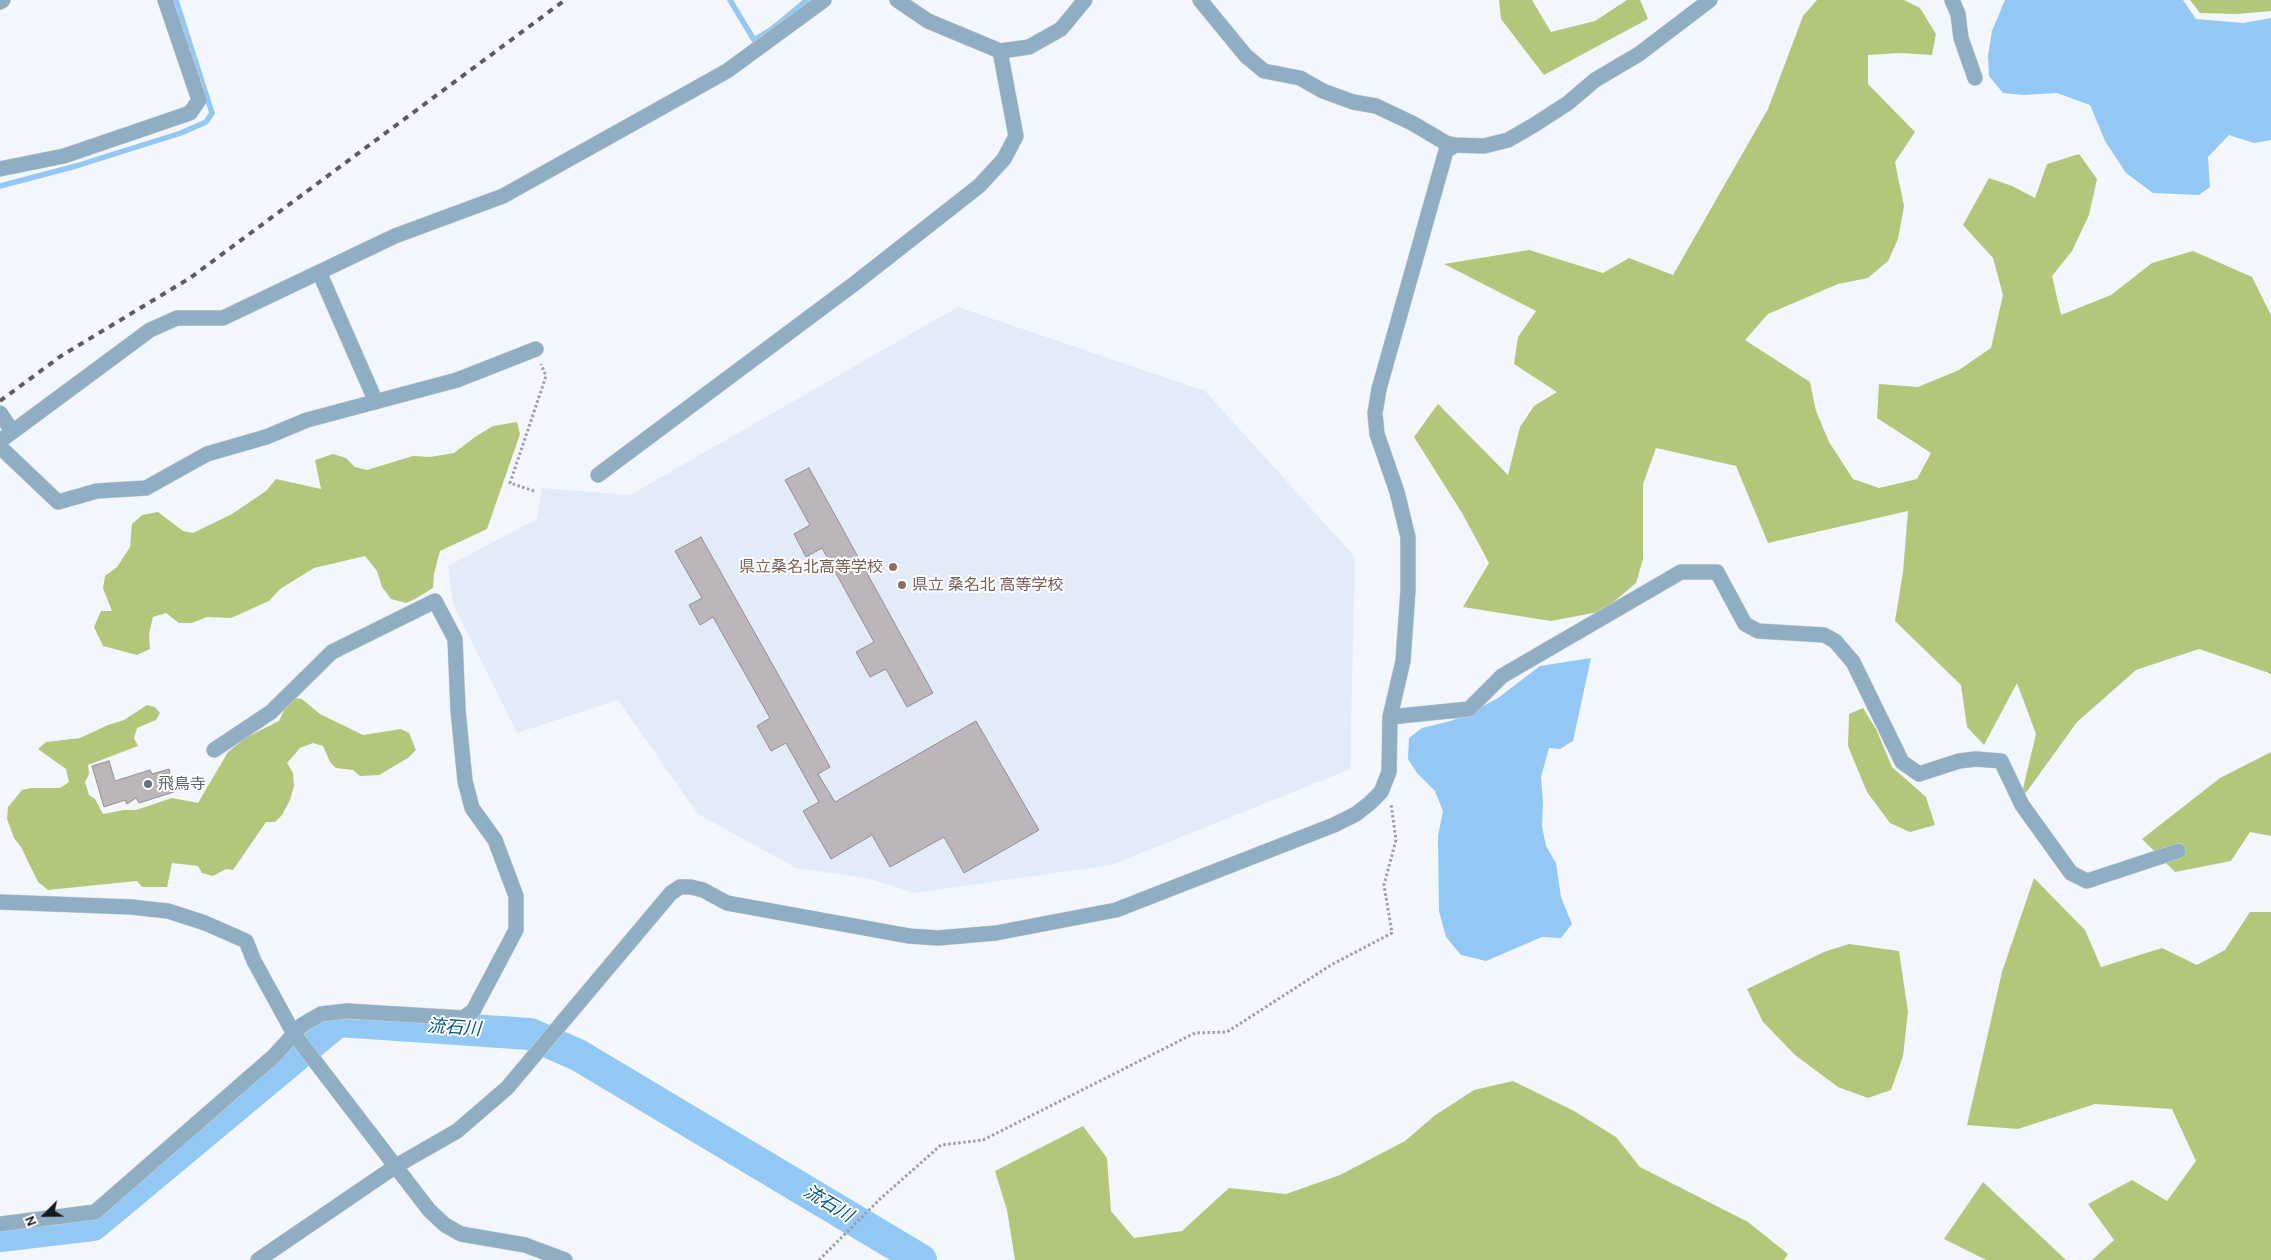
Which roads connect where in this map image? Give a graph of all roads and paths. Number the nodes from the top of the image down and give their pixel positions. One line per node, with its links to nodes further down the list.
1 (165, 0): 11 (street)
2 (824, 0): 12 (street)
3 (898, 0): 8 (street)
4 (1085, 0): 8 (street)
5 (1200, 0): 10 (street)
6 (1710, 0): 10 (street)
7 (1952, 0): 9 (street)
8 (1000, 51): 19 (street)
9 (1975, 78)
10 (1455, 145): 21 (street)
11 (0, 170)
12 (320, 274): 14 (street); 16 (street)
13 (536, 349): 14 (street); 20 (path)
14 (376, 402): 18 (street)
15 (0, 413): 16 (street)
16 (12, 431): 17 (street)
17 (0, 441)
18 (0, 447)
19 (598, 475)
20 (534, 491)
21 (1390, 716): 23 (street); 24 (street)
22 (214, 750): 26 (street)
23 (1381, 792): 27 (street); 31 (path)
24 (2178, 852)
25 (0, 902): 26 (street)
26 (294, 1034): 27 (street); 28 (street)
27 (396, 1166): 29 (street); 30 (street)
28 (0, 1224)
29 (258, 1260)
30 (565, 1260)
31 (819, 1260)

